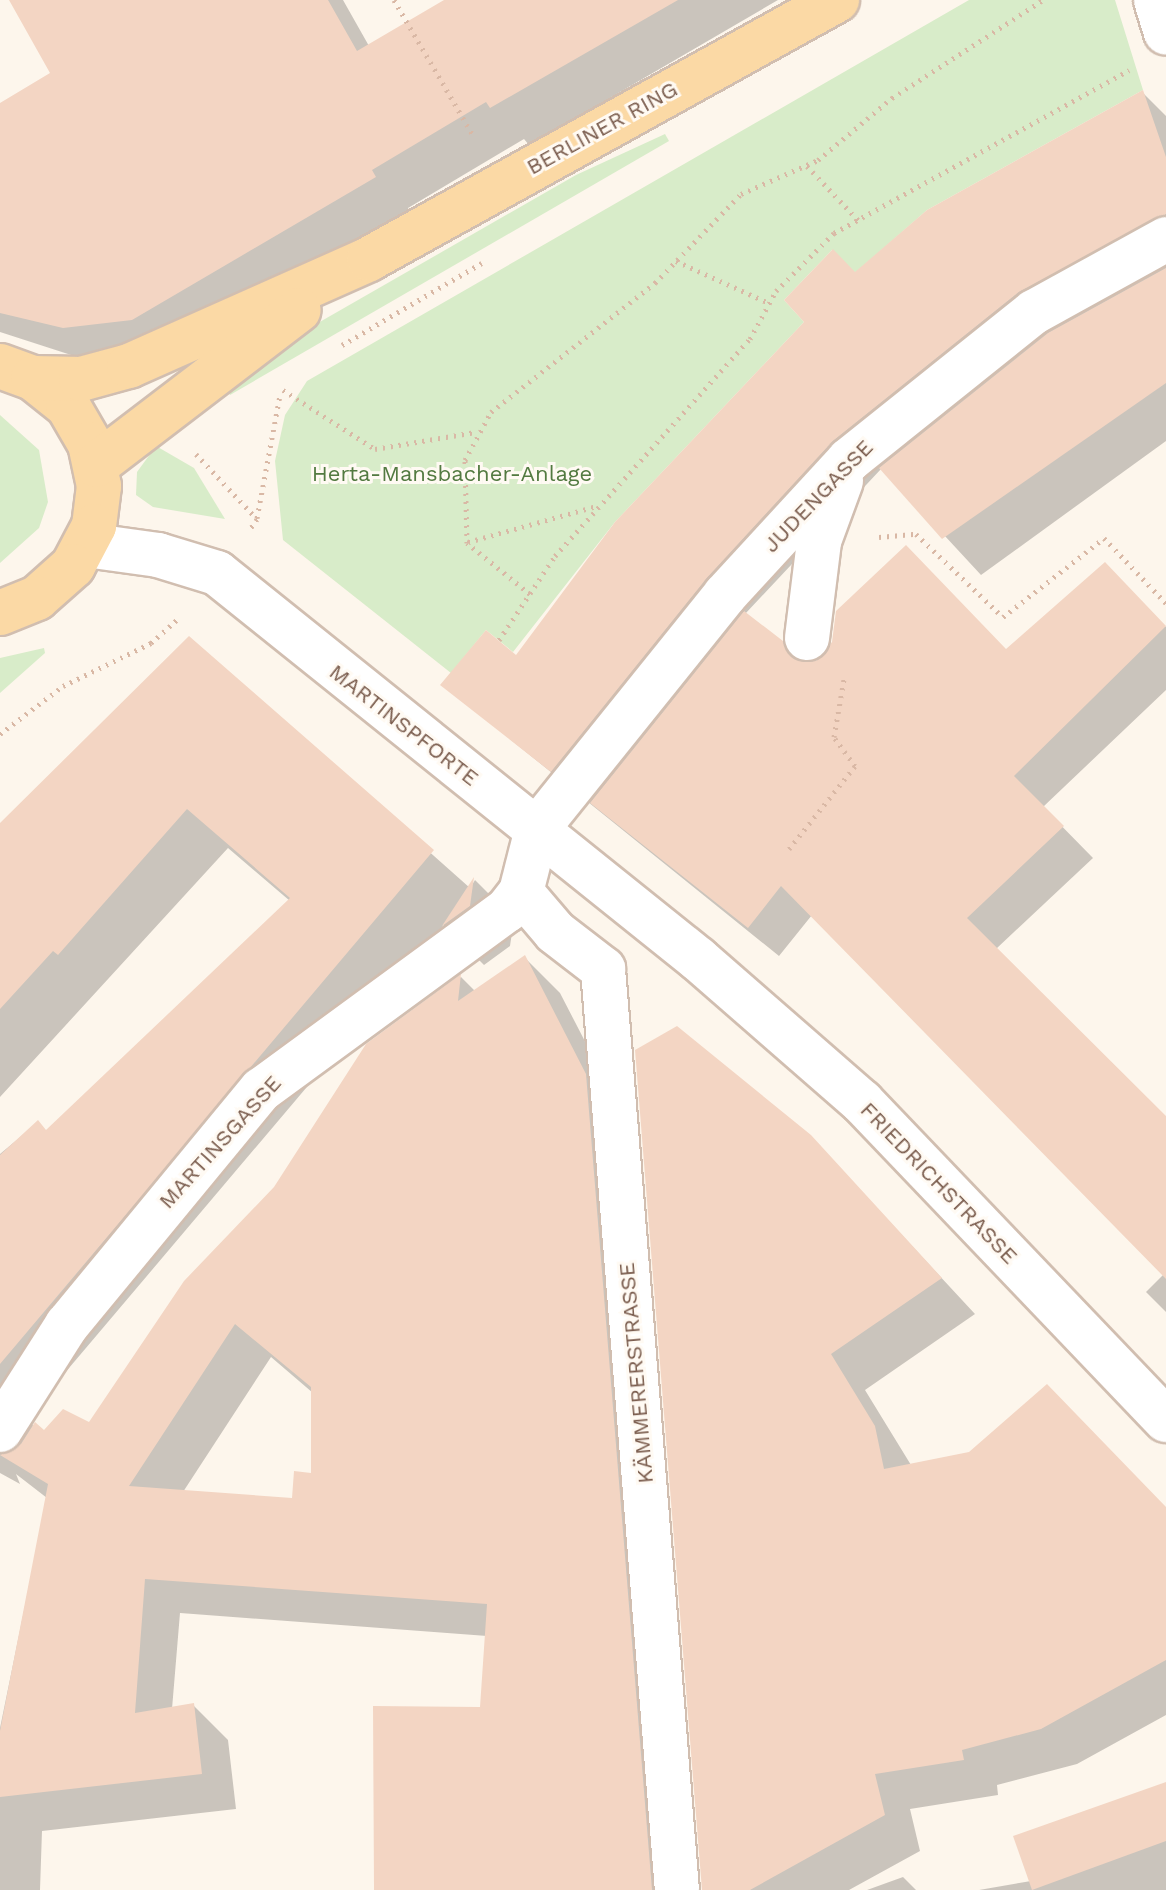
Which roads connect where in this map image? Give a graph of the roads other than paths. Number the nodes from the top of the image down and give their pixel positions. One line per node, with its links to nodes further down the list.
1 (837, 0): 3 (main road, BERLINER RING)
2 (1166, 239): 5 (street, JUDENGASSE)
3 (369, 259): 4 (main road, BERLINER RING); 6 (main road, BERLINER RING)
4 (16, 372): 6 (main road)
5 (849, 460): 9 (street); 10 (street, JUDENGASSE)
6 (96, 465): 7 (main road)
7 (86, 545): 8 (main road); 10 (street, MARTINSPFORTE)
8 (0, 613)
9 (807, 638)
10 (537, 829): 11 (street); 12 (street, MARTINSPFORTE)
11 (521, 892): 14 (street, MARTINSGASSE); 15 (street, KÄMMERERSTRASSE)
12 (698, 959): 13 (street, FRIEDRICHSTRASSE)
13 (1166, 1420)
14 (0, 1430)
15 (677, 1890)

